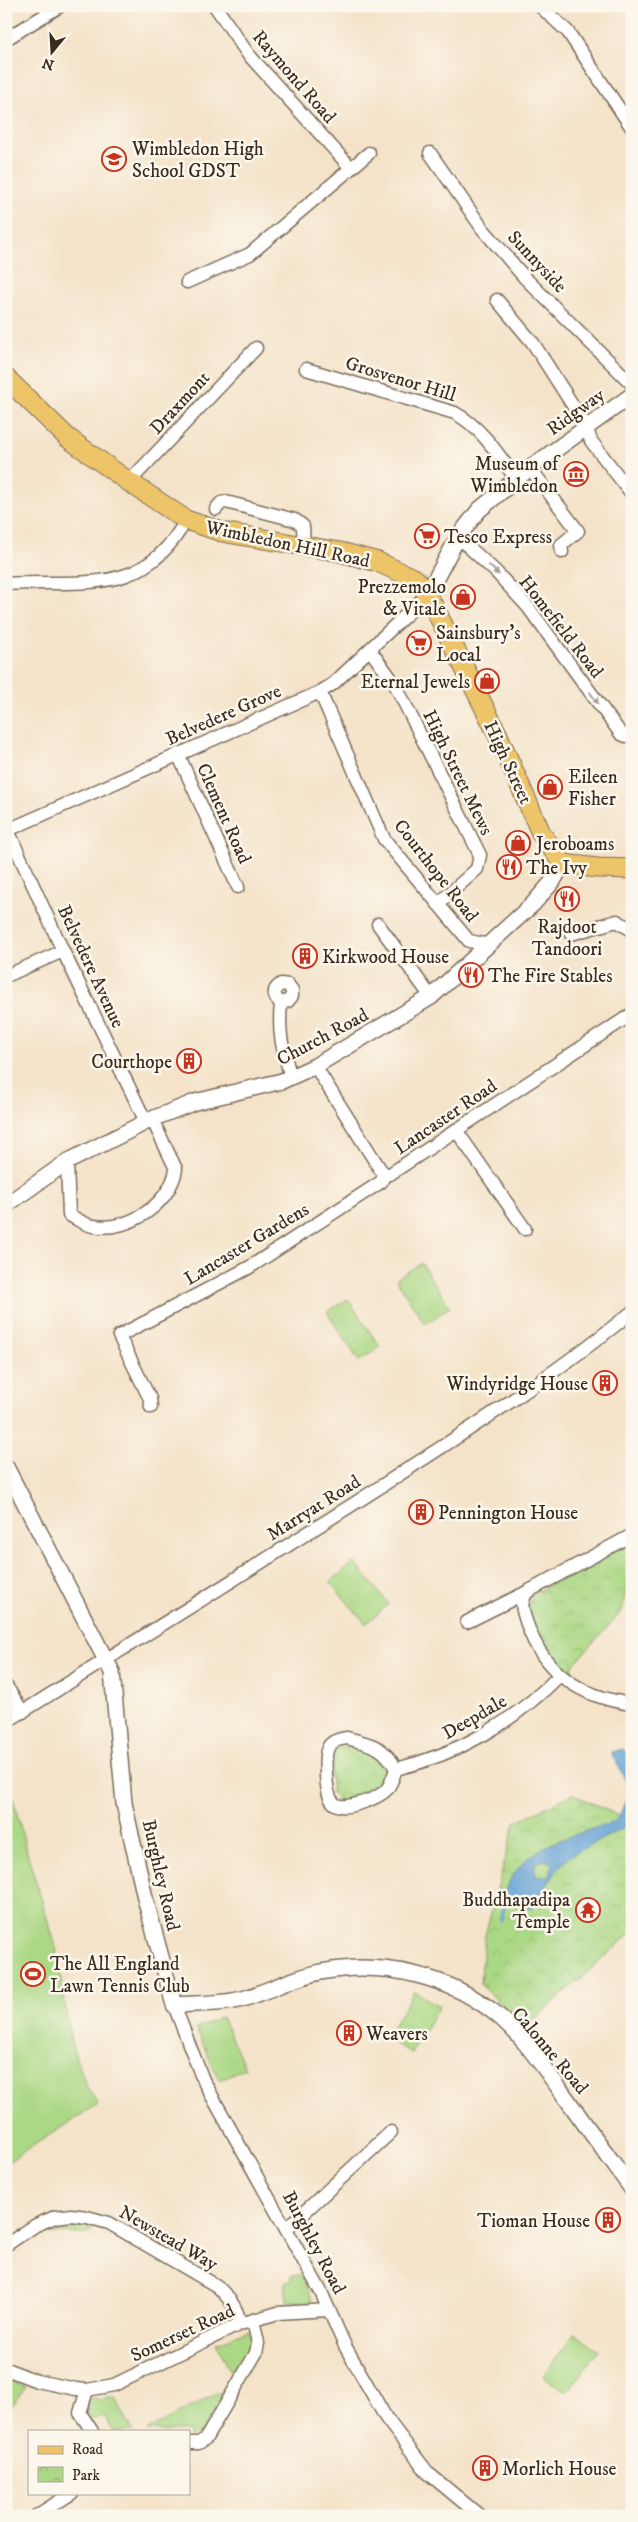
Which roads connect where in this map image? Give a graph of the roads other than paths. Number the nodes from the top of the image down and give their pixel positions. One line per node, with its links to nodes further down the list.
1 (60, 6): 4 (street)
2 (215, 6): 8 (street, Raymond Road)
3 (540, 6): 5 (street)
4 (6, 39)
5 (632, 128)
6 (369, 153): 8 (street)
7 (430, 153): 14 (street, Sunnyside)
8 (350, 168): 9 (street)
9 (187, 282)
10 (497, 300): 16 (street)
11 (256, 348): 19 (street, Draxmont)
12 (306, 369): 18 (street, Grosvenor Hill)
13 (6, 378): 19 (main road, Wimbledon Hill Road)
14 (632, 384)
15 (632, 395): 16 (street, Ridgway)
16 (586, 426): 17 (street, Ridgway); 20 (street)
17 (530, 468): 18 (street, Ridgway); 25 (street)
18 (516, 479): 23 (street, Ridgway)
19 (129, 482): 22 (main road, Wimbledon Hill Road)
20 (632, 494)
21 (216, 509): 24 (street)
22 (186, 520): 24 (main road, Wimbledon Hill Road); 26 (street)
23 (458, 537): 27 (street, Ridgway); 30 (street, Homefield Road, one-way to 30)
24 (304, 546): 27 (main road, Wimbledon Hill Road)
25 (562, 552)
26 (6, 584)
27 (427, 596): 28 (street, Belvedere Grove); 33 (main road, High Street)
28 (370, 650): 29 (street, Belvedere Grove); 36 (street, High Street Mews)
29 (320, 692): 31 (street, Belvedere Grove); 36 (street, Courthope Road)
30 (632, 731)
31 (178, 754): 32 (street, Belvedere Grove); 35 (street, Clement Road)
32 (7, 828): 41 (street, Belvedere Avenue)
33 (563, 864): 34 (main road); 40 (street, Church Road)
34 (632, 869)
35 (238, 886)
36 (438, 904): 40 (street, Courthope Road)
37 (378, 924): 43 (street)
38 (632, 930): 39 (street)
39 (571, 934)
40 (490, 945): 43 (street, Church Road)
41 (63, 951): 42 (street); 48 (street, Belvedere Avenue)
42 (6, 976)
43 (431, 997): 46 (street, Church Road)
44 (281, 1003): 47 (street)
45 (632, 1014): 49 (street, Lancaster Road)
46 (315, 1066): 47 (street, Church Road); 51 (street, Lancaster Road)
47 (291, 1077): 48 (street, Church Road)
48 (149, 1121): 50 (street, Church Road); 50 (street)
49 (456, 1130): 51 (street, Lancaster Road); 53 (street)
50 (67, 1162): 52 (street, Church Road)
51 (386, 1174): 55 (street, Lancaster Gardens)
52 (6, 1205)
53 (525, 1229)
54 (632, 1312): 60 (street, Marryat Road)
55 (151, 1407)
56 (6, 1467): 60 (street, Burghley Road)
57 (632, 1535): 58 (street)
58 (526, 1592): 59 (street); 61 (street)
59 (467, 1622)
60 (107, 1660): 64 (street, Marryat Road); 67 (street, Burghley Road)
61 (559, 1676): 63 (street); 66 (street, Deepdale)
62 (6, 1686): 64 (street)
63 (632, 1704)
64 (23, 1712): 65 (street, Marryat Road)
65 (6, 1722)
66 (396, 1769): 66 (street)
67 (174, 2005): 69 (street, Calonne Road); 70 (street, Burghley Road)
68 (390, 2132): 70 (street)
69 (632, 2189)
70 (286, 2229): 72 (street, Burghley Road)
71 (6, 2245): 74 (street, Newstead Way)
72 (328, 2310): 73 (street, Somerset Road); 81 (street)
73 (253, 2320): 74 (street, Somerset Road); 78 (street)
74 (240, 2324): 76 (street, Somerset Road)
75 (6, 2369): 76 (street, Somerset Road)
76 (87, 2390): 77 (street)
77 (91, 2430)
78 (190, 2444)
79 (70, 2494): 80 (street)
80 (36, 2516)
81 (480, 2516)

